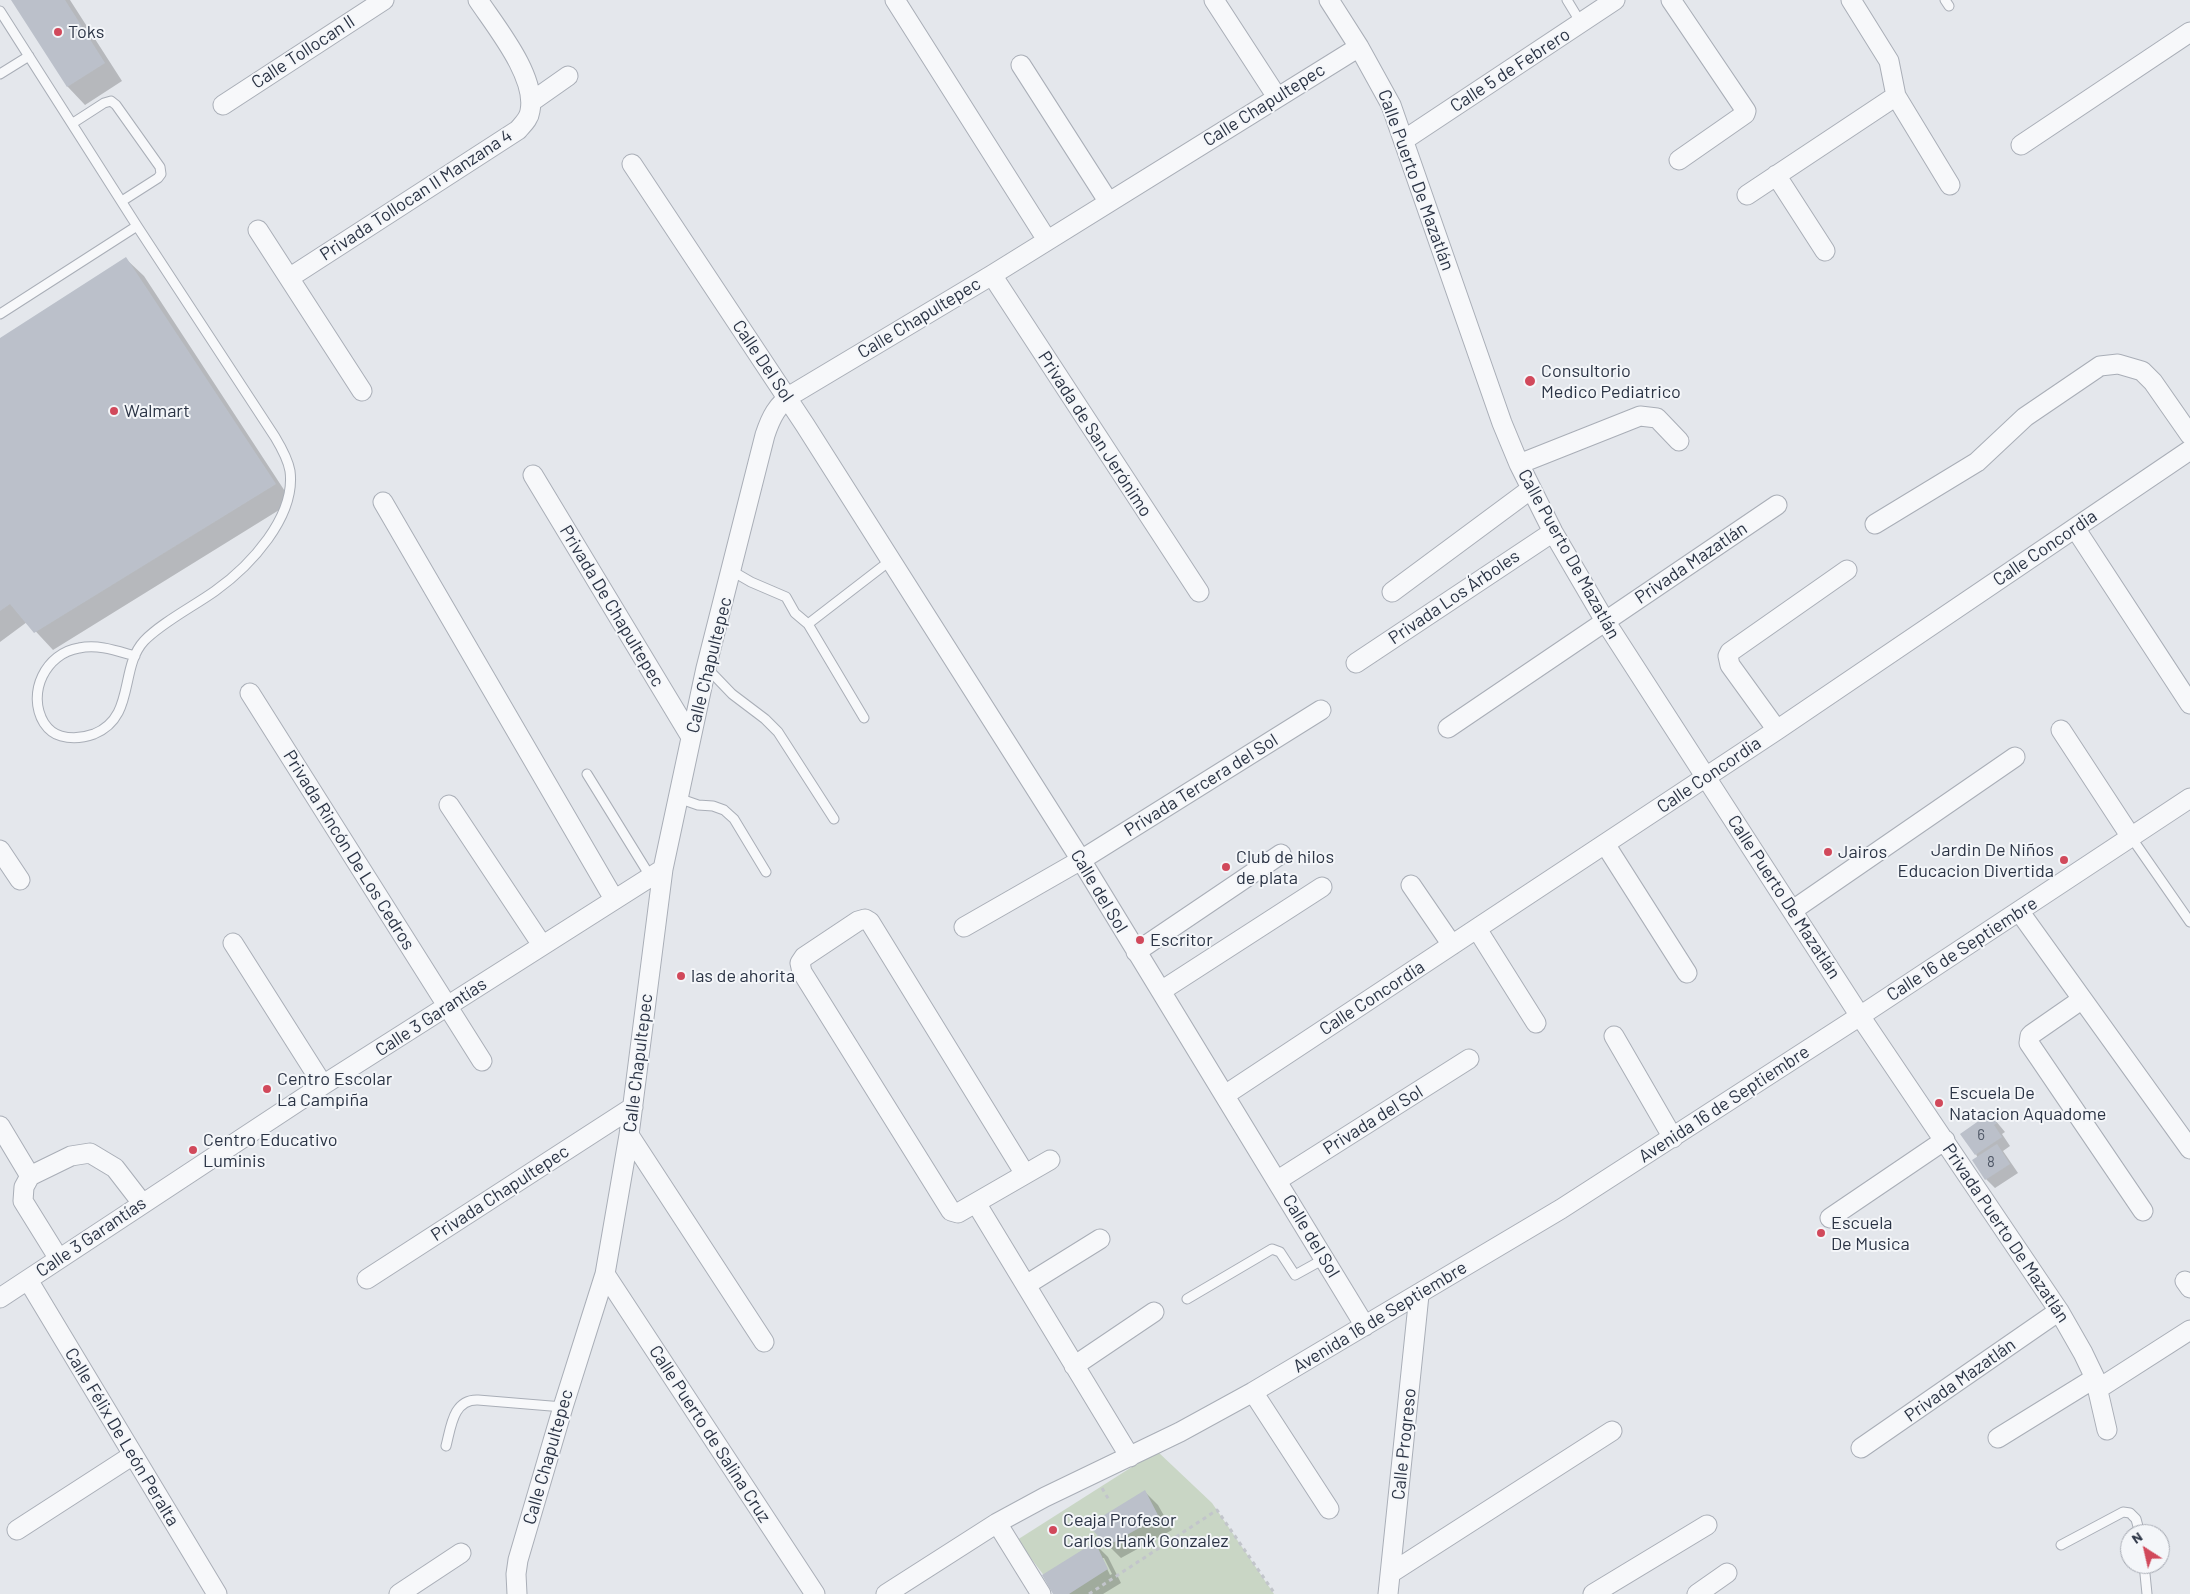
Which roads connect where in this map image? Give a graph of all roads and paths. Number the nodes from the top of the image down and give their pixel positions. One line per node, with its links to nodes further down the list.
1 (384, 0): 22 (street, Calle Tollocan ll)
2 (478, 0): 21 (street)
3 (895, 0): 35 (street)
4 (1214, 0): 20 (street)
5 (1329, 0): 14 (street, Calle Puerto De Mazatlán)
6 (1567, 0): 12 (lane)
7 (1615, 0): 12 (street, Calle 5 de Febrero)
8 (1671, 0): 26 (street)
9 (1851, 0): 19 (street)
10 (0, 10): 11 (lane)
11 (3, 20): 15 (lane)
12 (1581, 23): 24 (street, Calle 5 de Febrero)
13 (2190, 32): 25 (street)
14 (1359, 47): 20 (street, Calle Chapultepec); 24 (street, Calle Puerto De Mazatlán)
15 (29, 56): 17 (lane); 23 (lane)
16 (1021, 66): 32 (street)
17 (0, 74)
18 (568, 76): 21 (street)
19 (1896, 96): 28 (street); 29 (street)
20 (1277, 97): 32 (street, Calle Chapultepec)
21 (531, 102): 38 (street, Privada Tollocan II Manzana 4)
22 (223, 105)
23 (73, 124): 31 (lane); 31 (lane)
24 (1404, 140): 44 (street, Calle Puerto De Mazatlán)
25 (2021, 146)
26 (1679, 160)
27 (632, 164): 41 (street, Calle Del Sol)
28 (1776, 175): 30 (street); 36 (street)
29 (1950, 184)
30 (1748, 195)
31 (122, 201): 33 (lane)
32 (1108, 202): 35 (street, Calle Chapultepec)
33 (137, 226): 39 (lane); 59 (lane)
34 (258, 230): 38 (street)
35 (1047, 240): 37 (street, Calle Chapultepec)
36 (1825, 251)
37 (992, 275): 41 (street, Calle Chapultepec); 55 (street, Privada de San Jerónimo)
38 (288, 278): 40 (street)
39 (0, 314)
40 (362, 392)
41 (787, 398): 52 (street, Calle Del Sol); 54 (street, Calle Chapultepec)
42 (1679, 441): 44 (street)
43 (2189, 449): 49 (street); 50 (street, Calle Concordia)
44 (1519, 464): 46 (street, Calle Puerto De Mazatlán)
45 (532, 475): 69 (street, Privada De Chapultepec)
46 (1532, 489): 51 (street, Calle Puerto De Mazatlán); 56 (street)
47 (383, 502): 87 (street)
48 (1777, 505): 57 (street, Privada Mazatlán)
49 (1875, 524)
50 (2075, 528): 63 (street); 67 (street, Calle Concordia)
51 (1553, 532): 57 (street, Calle Puerto De Mazatlán); 60 (street, Privada Los Árboles)
52 (891, 560): 58 (lane); 81 (street, Calle del Sol)
53 (1847, 570): 67 (street)
54 (732, 571): 58 (lane); 61 (street, Calle Chapultepec)
55 (1199, 592)
56 (1392, 592)
57 (1605, 621): 66 (street, Privada Mazatlán); 72 (street, Calle Puerto De Mazatlán)
58 (808, 624): 65 (lane)
59 (135, 656): 59 (lane)
60 (1356, 663)
61 (706, 668): 69 (street, Calle Chapultepec); 76 (lane)
62 (250, 693): 100 (street, Privada Rincón De Los Cedros)
63 (2190, 704)
64 (1321, 710): 81 (street, Privada Tercera del Sol)
65 (864, 718)
66 (1448, 728)
67 (1778, 730): 72 (street, Calle Concordia)
68 (2061, 730): 77 (street)
69 (691, 737): 73 (street, Calle Chapultepec)
70 (2015, 756): 88 (street)
71 (587, 774): 82 (lane)
72 (1707, 777): 78 (street, Calle Concordia); 88 (street, Calle Puerto De Mazatlán)
73 (677, 798): 82 (street, Calle Chapultepec); 83 (lane)
74 (2190, 798): 77 (street, Calle 16 de Septiembre)
75 (449, 805): 94 (street)
76 (834, 819)
77 (2131, 837): 89 (street, Calle 16 de Septiembre); 90 (lane)
78 (1604, 844): 92 (street, Calle Concordia); 97 (street)
79 (0, 850): 84 (street)
80 (1281, 854): 96 (street)
81 (1081, 860): 91 (street, Privada Tercera del Sol); 96 (street, Calle del Sol)
82 (656, 872): 87 (street, Calle 3 Garantías); 108 (street, Calle Chapultepec)
83 (766, 872)
84 (20, 880)
85 (1412, 885): 95 (street)
86 (1322, 887): 98 (street)
87 (614, 899): 94 (street, Calle 3 Garantías)
88 (1793, 910): 101 (street, Calle Puerto De Mazatlán)
89 (2019, 911): 99 (street); 101 (street, Calle 16 de Septiembre)
90 (2190, 922)
91 (964, 927)
92 (1477, 929): 95 (street, Calle Concordia); 102 (street)
93 (233, 943): 106 (street)
94 (542, 945): 100 (street, Calle 3 Garantías)
95 (1452, 945): 107 (street, Calle Concordia)
96 (1136, 952): 98 (street, Calle del Sol)
97 (1687, 973)
98 (1161, 991): 107 (street, Calle del Sol)
99 (2081, 1000): 113 (street); 120 (street)
100 (448, 1006): 105 (street, Privada Rincón De Los Cedros); 106 (street, Calle 3 Garantías)
101 (1860, 1016): 111 (street, Avenida 16 de Septiembre); 112 (street, Privada Puerto De Mazatlán)
102 (1536, 1022)
103 (1614, 1036): 111 (street)
104 (1469, 1060): 117 (street, Privada del Sol)
105 (482, 1061)
106 (323, 1085): 118 (street, Calle 3 Garantías)
107 (1225, 1095): 117 (street, Calle del Sol)
108 (633, 1107): 110 (street, Calle Chapultepec); 126 (street, Privada Chapultepec)
109 (0, 1126): 116 (street)
110 (629, 1135): 125 (street, Calle Chapultepec); 136 (street)
111 (1673, 1138): 129 (street, Avenida 16 de Septiembre)
112 (1945, 1140): 121 (street); 132 (street, Privada Puerto De Mazatlán)
113 (2190, 1149)
114 (1050, 1160): 115 (street)
115 (1025, 1174): 119 (street); 119 (street)
116 (30, 1176): 118 (street); 123 (street)
117 (1278, 1180): 124 (street, Calle del Sol)
118 (142, 1203): 123 (street, Calle 3 Garantías)
119 (976, 1203): 128 (street)
120 (2143, 1211)
121 (1830, 1218)
122 (1100, 1239): 128 (street)
123 (59, 1258): 127 (street, Calle 3 Garantías)
124 (1324, 1259): 131 (lane); 134 (street, Calle del Sol)
125 (605, 1274): 140 (street, Calle Chapultepec); 161 (street, Calle Puerto de Salina Cruz)
126 (367, 1279)
127 (28, 1280): 130 (street, Calle 3 Garantías); 146 (street, Calle Félix De León Peralta)
128 (1026, 1286): 137 (street)
129 (1419, 1294): 134 (street, Avenida 16 de Septiembre); 156 (street, Calle Progreso)
130 (0, 1298)
131 (1187, 1299)
132 (2059, 1311): 138 (street, Privada Puerto De Mazatlán); 145 (street, Privada Mazatlán)
133 (1154, 1312): 137 (street)
134 (1365, 1326): 139 (street, Avenida 16 de Septiembre)
135 (2190, 1330): 138 (street)
136 (764, 1342)
137 (1074, 1366): 147 (street)
138 (2097, 1384): 141 (street, Privada Puerto De Mazatlán); 143 (street)
139 (1253, 1392): 147 (street, Avenida 16 de Septiembre); 148 (street)
140 (563, 1407): 144 (lane); 160 (street, Calle Chapultepec)
141 (2107, 1430)
142 (1612, 1431): 156 (street)
143 (1998, 1438)
144 (446, 1446)
145 (1861, 1448)
146 (133, 1455): 152 (street); 158 (street, Calle Félix De León Peralta)
147 (1130, 1457): 149 (street, Avenida 16 de Septiembre)
148 (1329, 1509)
149 (997, 1523): 162 (street, Avenida 16 de Septiembre); 163 (street)
150 (2137, 1524): 153 (lane)
151 (1707, 1526): 167 (street)
152 (17, 1530)
153 (2061, 1545)
154 (461, 1553): 159 (street)
155 (1727, 1573): 168 (street)
156 (1391, 1574): 166 (street, Calle Progreso)
157 (2145, 1574): 169 (lane)
158 (217, 1594)
159 (400, 1594)
160 (517, 1594)
161 (815, 1594)
162 (886, 1594)
163 (1041, 1594)
164 (1089, 1594): 165 (path)
165 (1275, 1594)
166 (1388, 1594)
167 (1593, 1594)
168 (1697, 1594)
169 (2147, 1594)

